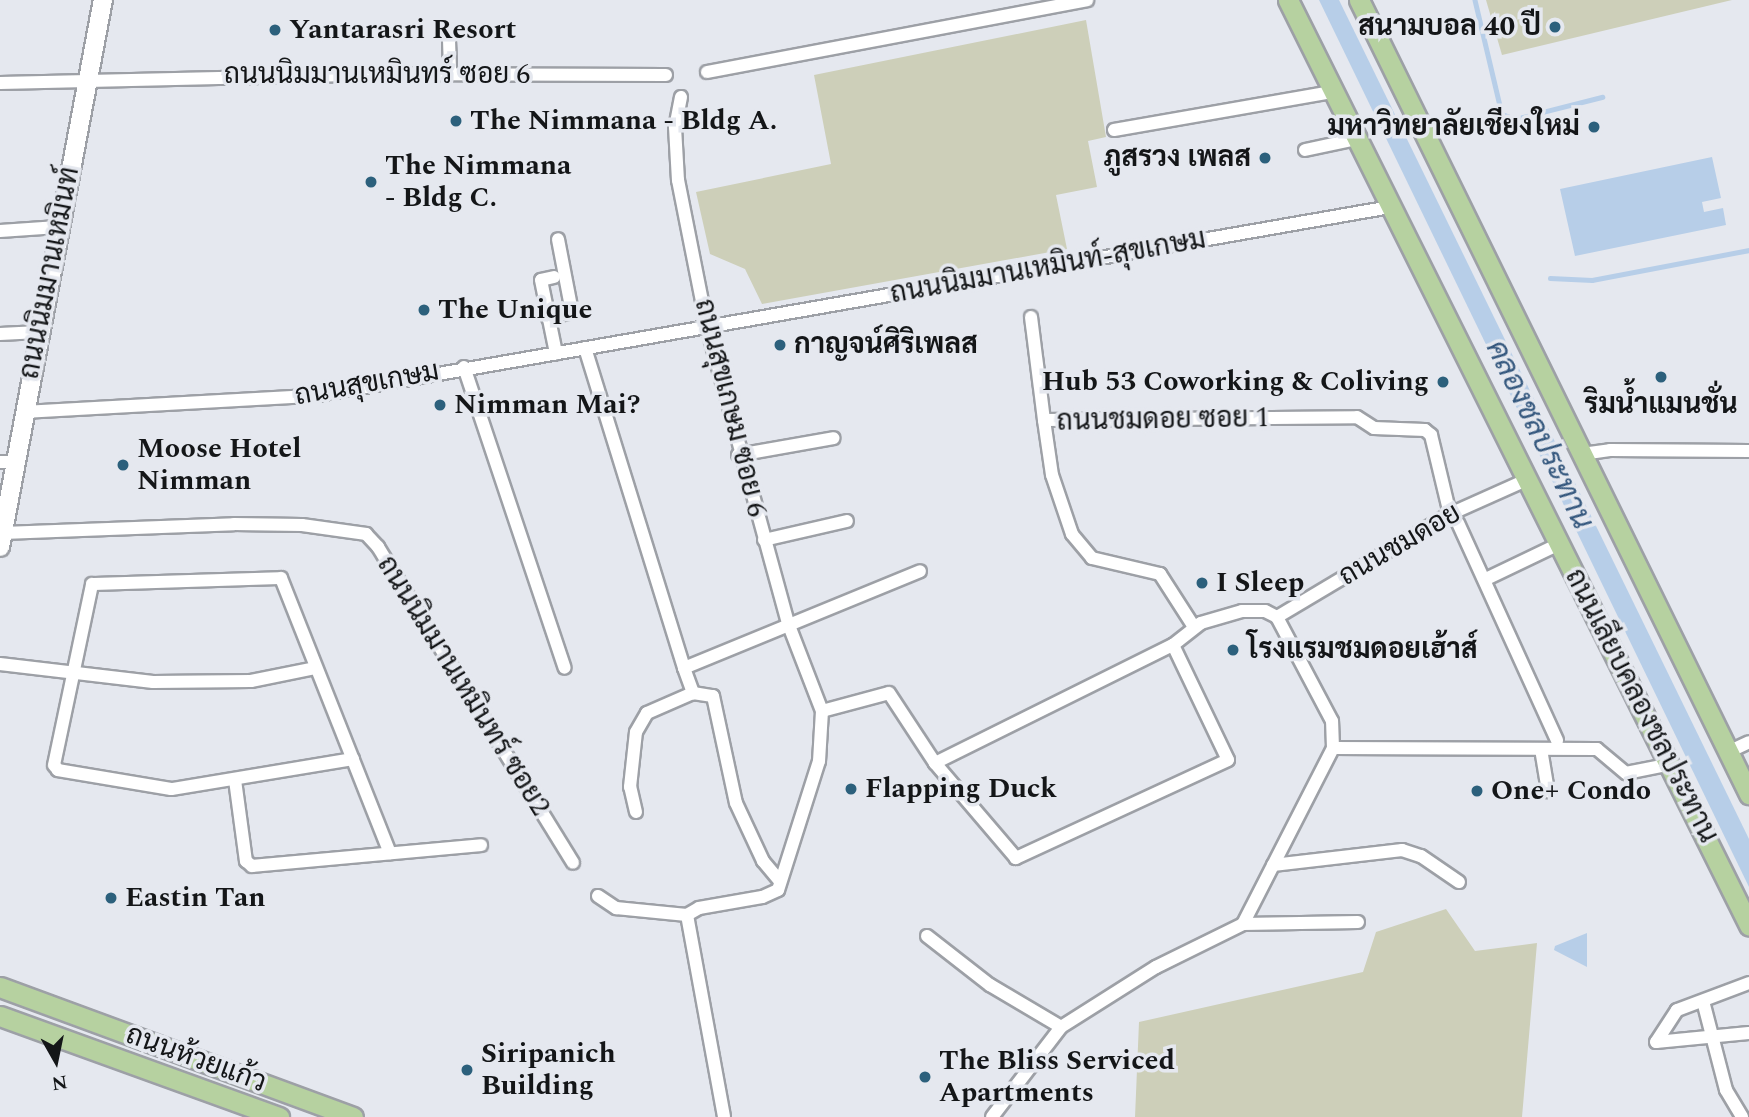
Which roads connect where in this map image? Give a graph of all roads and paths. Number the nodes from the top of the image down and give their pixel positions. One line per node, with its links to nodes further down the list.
1 (103, 0): 9 (main road, ถนนนิมมานเหมินท์)
2 (1087, 0): 6 (street)
3 (1288, 0): 11 (main road, ถนนเลียบคลองชลประทาน)
4 (1359, 0): 33 (main road, ถนนเลียบคลองชลประทาน)
5 (449, 40): 7 (street)
6 (707, 72)
7 (450, 74): 8 (street, ถนนนิมมานเหมินทร์ ซอย 6); 9 (street, ถนนนิมมานเหมินทร์ ซอย 6)
8 (666, 75)
9 (89, 78): 10 (street, ถนนนิมมานเหมินทร์ ซอย 6); 17 (main road, ถนนนิมมานเหมินท์)
10 (0, 83)
11 (1332, 92): 13 (street); 14 (main road, ถนนเลียบคลองชลประทาน)
12 (681, 97): 23 (street, ถนนสุขเกษม ซอย 6)
13 (1114, 130)
14 (1356, 139): 15 (street); 16 (main road, ถนนเลียบคลองชลประทาน)
15 (1305, 150)
16 (1390, 207): 23 (street, ถนนนิมมานเหมินท์-สุขเกษม); 36 (main road, ถนนเลียบคลองชลประทาน)
17 (58, 227): 18 (street); 24 (main road, ถนนนิมมานเหมินท์)
18 (0, 230)
19 (558, 239): 21 (street)
20 (554, 277): 21 (street)
21 (548, 317): 27 (street)
22 (1031, 317): 30 (street)
23 (707, 327): 26 (street, ถนนสุขเกษม); 34 (street, ถนนสุขเกษม ซอย 6)
24 (39, 332): 25 (street); 29 (main road, ถนนนิมมานเหมินท์)
25 (0, 334)
26 (585, 348): 27 (street, ถนนสุขเกษม); 51 (street)
27 (556, 353): 28 (street, ถนนสุขเกษม)
28 (464, 367): 29 (street, ถนนสุขเกษม); 50 (street)
29 (24, 412): 35 (main road, ถนนนิมมานเหมินท์)
30 (1044, 420): 37 (street, ถนนชมดอย ซอย 1); 46 (street, ถนนชมดอย ซอย 1)
31 (834, 438): 34 (street)
32 (1749, 451): 33 (street)
33 (1582, 454): 59 (main road, ถนนเลียบคลองชลประทาน)
34 (738, 455): 40 (street, ถนนสุขเกษม ซอย 6)
35 (8, 462): 39 (main road, ถนนนิมมานเหมินท์)
36 (1526, 480): 37 (street, ถนนชมดอย); 41 (main road, ถนนเลียบคลองชลประทาน)
37 (1454, 518): 43 (street, ถนนชมดอย ซอย 1); 44 (street, ถนนชมดอย)
38 (847, 521): 40 (street)
39 (1, 540): 69 (street, ถนนนิมมานเหมินทร์ ซอย2)
40 (764, 540): 45 (street, ถนนสุขเกษม ซอย 6)
41 (1559, 544): 43 (street); 62 (main road, ถนนเลียบคลองชลประทาน)
42 (920, 571): 45 (street)
43 (1486, 579): 55 (street, ถนนชมดอย ซอย 1)
44 (1277, 617): 46 (street); 57 (street)
45 (788, 623): 51 (street); 54 (street, ถนนสุขเกษม ซอย 6)
46 (1194, 627): 47 (street)
47 (1173, 645): 61 (street); 61 (street)
48 (0, 664): 52 (street)
49 (316, 668): 52 (street); 52 (street); 60 (street)
50 (565, 668)
51 (684, 668): 53 (street)
52 (72, 673): 63 (street)
53 (694, 693): 66 (street); 71 (street)
54 (822, 711): 61 (street); 71 (street)
55 (1558, 740)
56 (1749, 743): 59 (street)
57 (1332, 748): 58 (street); 70 (street)
58 (1541, 748): 62 (street); 64 (street)
59 (1728, 752): 65 (main road, ถนนเลียบคลองชลประทาน)
60 (353, 758): 63 (street); 68 (street)
61 (934, 763)
62 (1672, 764): 77 (main road, ถนนเลียบคลองชลประทาน)
63 (235, 780): 68 (street)
64 (1548, 791)
65 (1749, 794)
66 (636, 812)
67 (481, 845): 68 (street)
68 (390, 853)
69 (573, 863)
70 (1273, 865): 72 (street); 76 (street)
71 (780, 881): 74 (street)
72 (1459, 881)
73 (598, 897): 74 (street)
74 (687, 915): 88 (street)
75 (1358, 922): 76 (street)
76 (1243, 924): 83 (street)
77 (1749, 925)
78 (927, 936): 83 (street)
79 (1749, 983): 81 (street)
80 (0, 986): 87 (main road, ถนนห้วยแก้ว)
81 (1703, 1001): 85 (street); 85 (street)
82 (0, 1016): 86 (main road, ถนนห้วยแก้ว)
83 (1061, 1027): 89 (street)
84 (1749, 1032): 85 (street)
85 (1714, 1038): 90 (street)
86 (279, 1117)
87 (353, 1117)
88 (723, 1117)
89 (992, 1117)
90 (1742, 1117)

